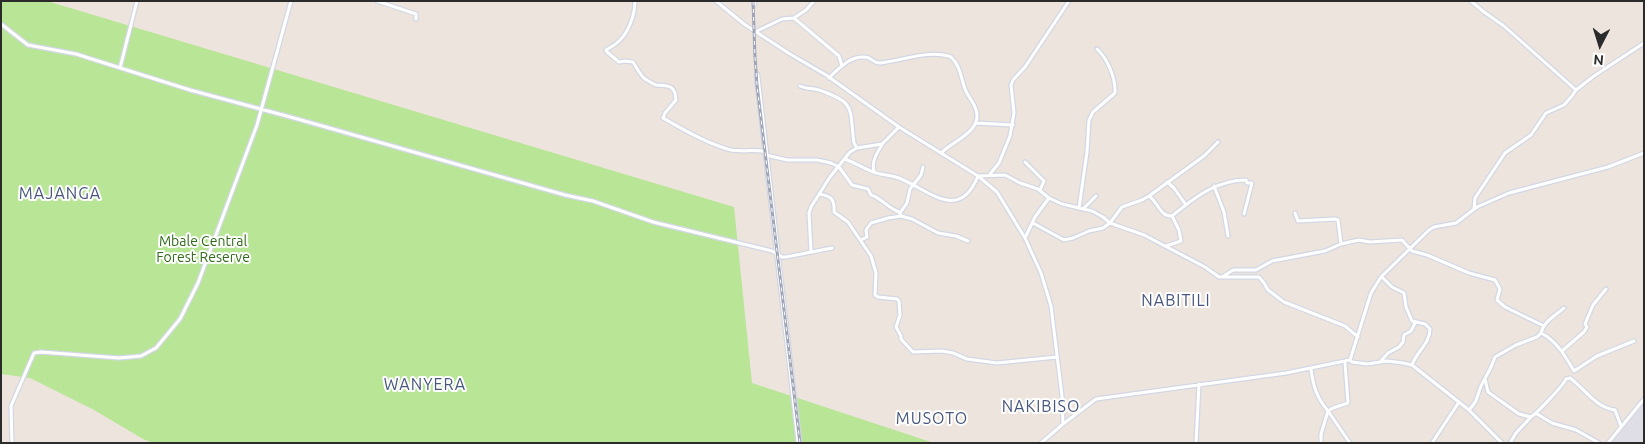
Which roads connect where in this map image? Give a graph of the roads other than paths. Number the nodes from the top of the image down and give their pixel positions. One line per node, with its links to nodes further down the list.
1 (137, 1): 16 (street)
2 (292, 1): 21 (street)
3 (377, 1): 10 (street)
4 (635, 1): 30 (street)
5 (716, 1): 12 (street)
6 (814, 1): 9 (street)
7 (1069, 1): 23 (street)
8 (1471, 1): 20 (street)
9 (794, 18): 12 (street); 15 (street)
10 (416, 19)
11 (1, 24): 16 (street)
12 (757, 32): 18 (street)
13 (1644, 43): 20 (street)
14 (1097, 49): 47 (street)
15 (842, 66): 18 (street); 22 (street)
16 (120, 68): 21 (street)
17 (756, 75): 30 (main road)
18 (829, 78): 24 (street)
19 (800, 86): 27 (street)
20 (1576, 90): 48 (street)
21 (261, 110): 64 (street); 91 (street)
22 (976, 123): 23 (street); 28 (street)
23 (1013, 125): 36 (street)
24 (899, 127): 26 (street); 28 (street)
25 (1218, 142): 38 (street)
26 (882, 144): 27 (street); 35 (street)
27 (857, 148): 31 (street)
28 (941, 153): 37 (street)
29 (1644, 153): 48 (street)
30 (766, 154): 33 (street); 64 (main road)
31 (845, 159): 33 (street); 35 (street)
32 (1025, 162): 41 (street)
33 (838, 167): 42 (street); 50 (street)
34 (923, 167): 39 (street)
35 (874, 172): 39 (street)
36 (990, 174): 37 (street); 41 (street)
37 (978, 176): 39 (street); 56 (street)
38 (1167, 182): 44 (street); 46 (street)
39 (912, 185): 50 (street)
40 (1214, 186): 46 (street); 51 (street); 55 (street)
41 (1040, 191): 45 (street)
42 (819, 194): 57 (street); 63 (street)
43 (1096, 196): 47 (street)
44 (1149, 196): 52 (street); 54 (street)
45 (1049, 198): 47 (street); 53 (street)
46 (1186, 205): 52 (street)
47 (1081, 208): 54 (street)
48 (1474, 210): 62 (street)
49 (1295, 213): 59 (street)
50 (900, 214): 57 (street); 58 (street)
51 (1244, 214)
52 (1172, 216): 60 (street)
53 (1034, 223): 54 (street); 56 (street)
54 (1110, 223): 60 (street)
55 (1228, 236)
56 (1025, 238): 75 (street)
57 (861, 240): 75 (street)
58 (968, 241)
59 (1341, 244): 62 (street); 65 (street)
60 (1165, 246): 65 (street)
61 (832, 248): 63 (street)
62 (1410, 248): 66 (street); 70 (street)
63 (811, 252): 64 (street)
64 (778, 253): 92 (main road)
65 (1222, 277): 72 (street)
66 (1381, 277): 69 (street); 72 (street)
67 (1606, 289): 74 (street)
68 (1564, 308): 70 (street)
69 (1415, 323): 77 (street); 79 (street)
70 (1544, 326): 71 (street)
71 (1541, 333): 74 (street); 81 (street)
72 (1358, 337): 76 (street)
73 (1634, 341): 74 (street)
74 (1562, 351)
75 (1057, 357): 89 (street)
76 (1350, 360): 77 (street); 78 (street)
77 (1380, 362): 79 (street)
78 (1345, 363): 80 (street); 86 (street)
79 (1412, 365): 84 (street)
80 (1311, 369): 82 (street); 86 (street)
81 (1485, 378): 85 (street); 88 (street)
82 (1199, 384): 89 (street); 94 (street)
83 (1644, 399): 90 (street)
84 (1459, 402): 85 (street); 97 (street)
85 (1469, 410): 98 (street)
86 (1328, 411): 95 (street); 96 (street)
87 (1536, 414): 88 (street); 90 (street); 100 (street)
88 (1531, 417): 99 (street)
89 (1062, 424): 93 (street)
90 (1621, 426): 101 (street)
91 (12, 443)
92 (799, 443)
93 (1041, 443)
94 (1196, 443)
95 (1321, 443)
96 (1350, 443)
97 (1432, 443)
98 (1502, 443)
99 (1510, 443)
100 (1599, 443)
101 (1608, 443)

